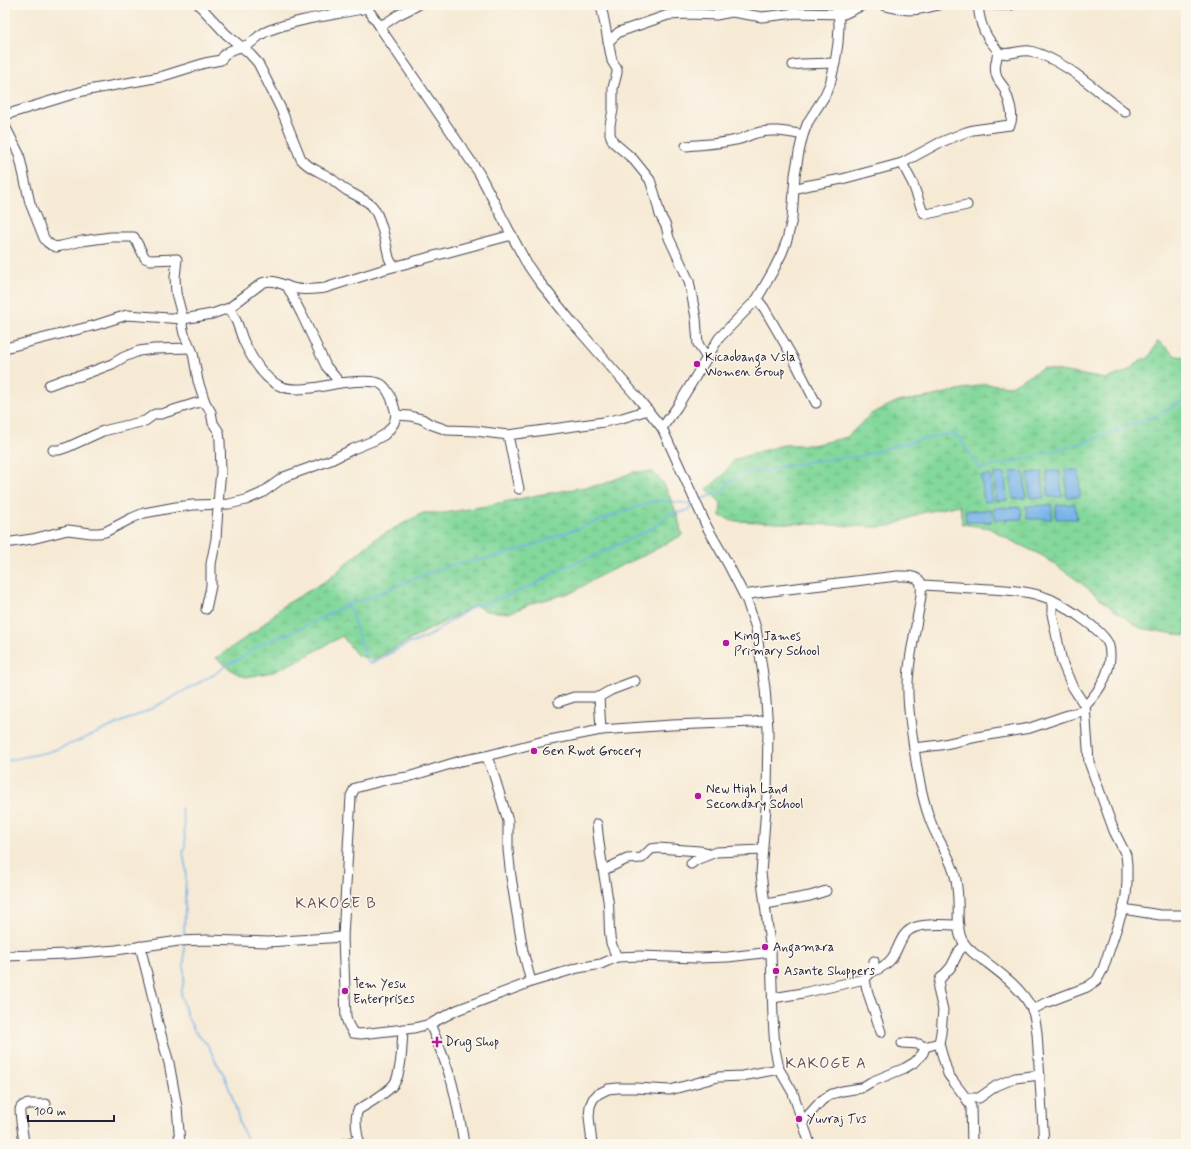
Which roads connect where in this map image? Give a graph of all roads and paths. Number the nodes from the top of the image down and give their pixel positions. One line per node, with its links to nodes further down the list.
1 (200, 5): 14 (street)
2 (418, 5): 12 (street)
3 (601, 5): 13 (street)
4 (862, 5): 11 (street)
5 (886, 5): 6 (street)
6 (938, 5)
7 (978, 5): 15 (street)
8 (995, 5): 9 (street)
9 (1011, 5)
10 (366, 6): 12 (street); 14 (street)
11 (838, 9): 13 (street); 16 (street)
12 (379, 25): 26 (street)
13 (608, 42): 34 (street)
14 (242, 47): 19 (street); 27 (street)
15 (998, 52): 18 (street); 23 (street)
16 (835, 63): 17 (street); 21 (street)
17 (793, 66)
18 (1125, 112)
19 (5, 115)
20 (5, 126): 31 (street)
21 (803, 135): 22 (street); 24 (street)
22 (686, 146)
23 (902, 162): 24 (street); 25 (street)
24 (794, 189): 29 (street)
25 (967, 205)
26 (512, 235): 27 (street); 39 (street)
27 (395, 266): 28 (street)
28 (287, 286): 30 (street); 35 (street)
29 (757, 299): 34 (street); 38 (street)
30 (229, 308): 31 (street); 35 (street)
31 (183, 319): 32 (street); 33 (street)
32 (5, 348)
33 (191, 348): 36 (street); 37 (street)
34 (707, 358): 41 (street)
35 (340, 383): 40 (street)
36 (49, 385)
37 (205, 402): 43 (street); 45 (street)
38 (816, 402)
39 (648, 410): 41 (street); 42 (street)
40 (396, 414): 42 (street); 45 (street)
41 (662, 428): 48 (street)
42 (508, 435): 44 (street)
43 (53, 450)
44 (519, 489)
45 (218, 504): 46 (street); 50 (street)
46 (5, 543)
47 (921, 585): 48 (street); 49 (street); 57 (street)
48 (744, 595): 55 (street)
49 (1052, 600): 54 (street); 54 (street)
50 (206, 610)
51 (635, 681): 52 (street)
52 (599, 697): 53 (street); 56 (street)
53 (559, 702)
54 (1085, 708): 57 (street); 66 (street)
55 (767, 720): 56 (street); 60 (street)
56 (601, 730): 58 (street)
57 (914, 748): 68 (street)
58 (486, 756): 69 (street); 77 (street)
59 (597, 824): 63 (street)
60 (762, 850): 61 (street); 65 (street)
61 (708, 855): 62 (street); 63 (street)
62 (691, 864)
63 (604, 870): 74 (street)
64 (826, 891): 65 (street)
65 (766, 904): 72 (street)
66 (1123, 909): 67 (street); 79 (street)
67 (1186, 914)
68 (959, 925): 70 (street); 76 (street)
69 (343, 937): 71 (street); 81 (street)
70 (965, 945): 79 (street); 84 (street)
71 (140, 946): 73 (street); 95 (street)
72 (772, 952): 74 (street); 78 (street)
73 (5, 956)
74 (617, 957): 77 (street)
75 (874, 961): 76 (street)
76 (869, 976): 78 (street); 82 (street)
77 (531, 982): 80 (street)
78 (773, 998): 86 (street)
79 (1032, 1010): 87 (street)
80 (430, 1024): 81 (street); 97 (street)
81 (403, 1029): 93 (street)
82 (881, 1032)
83 (902, 1043): 85 (street)
84 (939, 1043): 85 (street); 88 (street)
85 (925, 1047): 92 (street)
86 (779, 1069): 92 (street); 98 (street)
87 (1040, 1075): 89 (street); 101 (street)
88 (966, 1098): 89 (street); 91 (street)
89 (979, 1098): 91 (street)
90 (46, 1104): 94 (street)
91 (971, 1107): 100 (street)
92 (803, 1121): 99 (street)
93 (359, 1142): 96 (street)
94 (24, 1144)
95 (180, 1144)
96 (344, 1144)
97 (464, 1144)
98 (592, 1144)
99 (810, 1144)
100 (972, 1144)
101 (1044, 1144)

